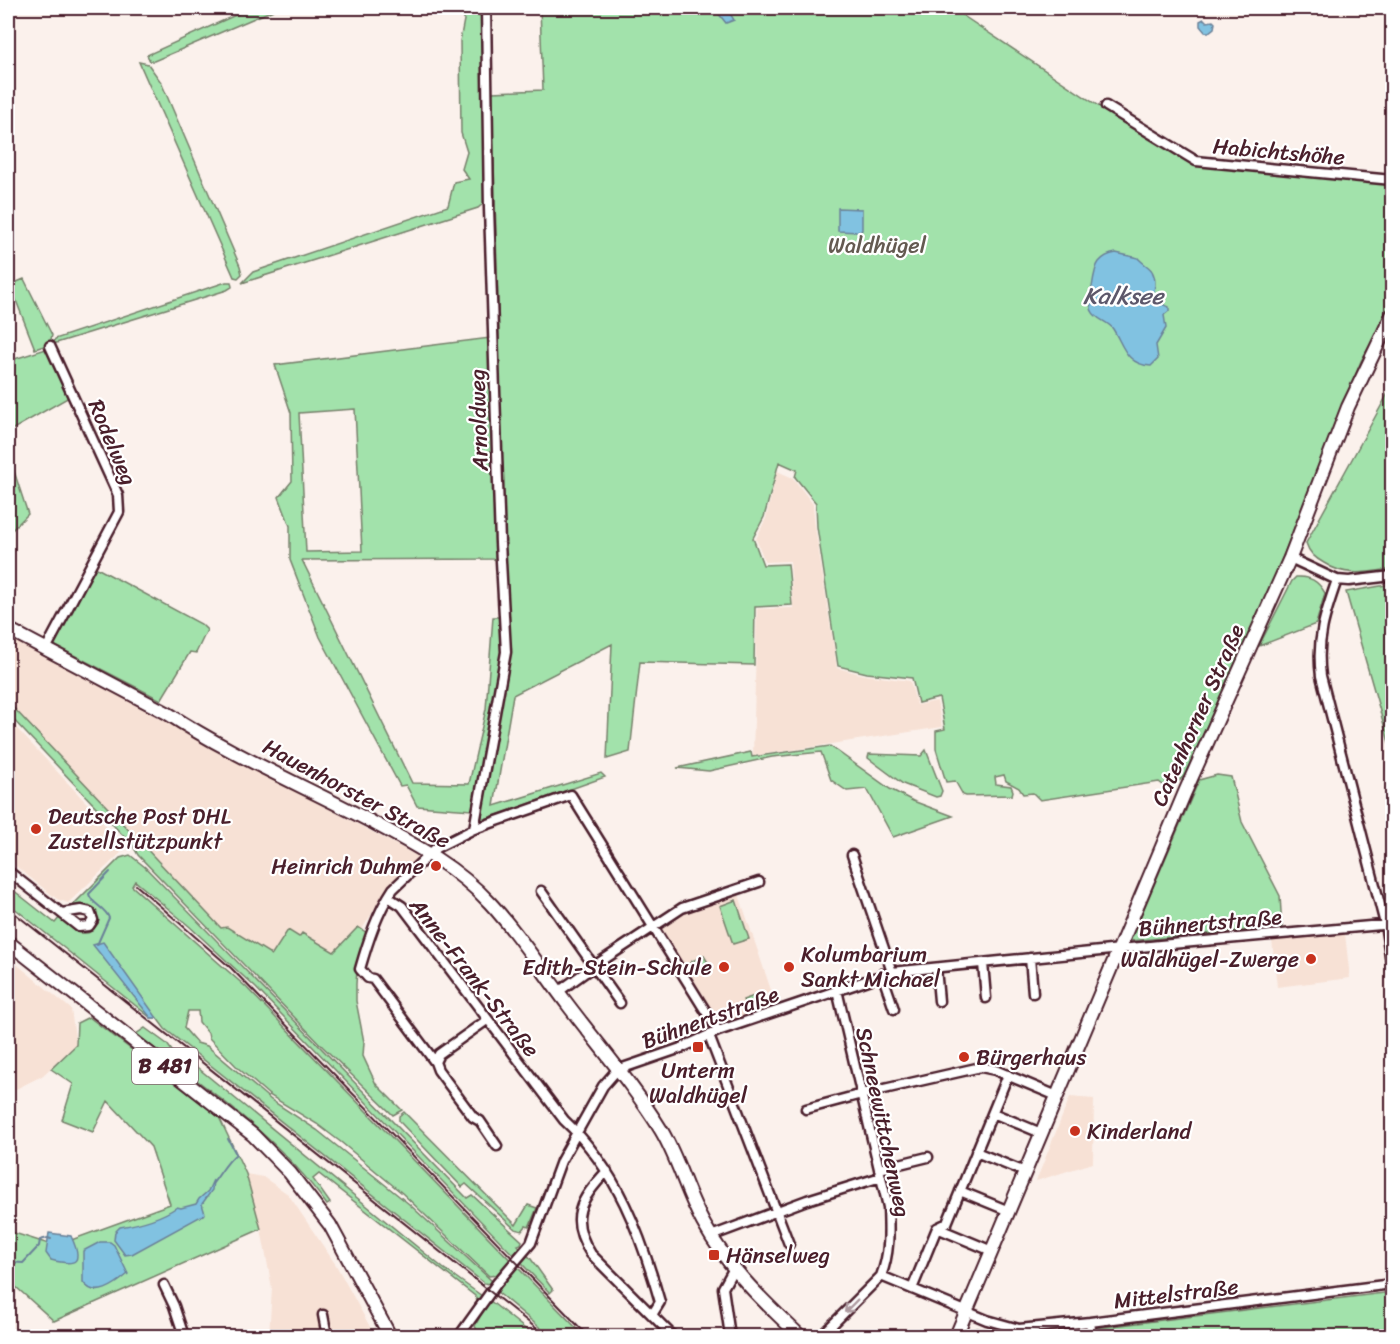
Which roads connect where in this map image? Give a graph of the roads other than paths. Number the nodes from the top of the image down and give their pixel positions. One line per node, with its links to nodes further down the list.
1 (486, 8): 11 (street, Arnoldweg)
2 (1106, 106): 3 (street, Habichtshöhe)
3 (1392, 180)
4 (1392, 315): 6 (street, Catenhorner Straße)
5 (50, 346): 10 (street, Rodelweg)
6 (1290, 558): 8 (street); 22 (street, Catenhorner Straße)
7 (1392, 576): 8 (street)
8 (1337, 580): 19 (street)
9 (8, 629): 10 (street, Hauenhorster Straße)
10 (46, 649): 12 (street, Hauenhorster Straße)
11 (474, 829): 12 (street, Anne-Frank-Straße); 20 (street, Anne-Frank-Straße)
12 (433, 851): 17 (street, Anne-Frank-Straße); 31 (street, Hauenhorster Straße)
13 (852, 855): 28 (street)
14 (8, 871): 18 (street)
15 (759, 882): 20 (street)
16 (541, 891): 25 (street)
17 (388, 897): 37 (street, Anne-Frank-Straße); 40 (street)
18 (62, 913)
19 (1389, 924): 22 (street, Bühnertstraße); 27 (street)
20 (652, 927): 25 (street); 38 (street)
21 (8, 942): 73 (street, B 481)
22 (1118, 950): 23 (street, Bühnertstraße); 44 (street, Catenhorner Straße)
23 (1030, 958): 24 (street, Bühnertstraße); 32 (street)
24 (983, 963): 26 (street, Bühnertstraße); 33 (street)
25 (594, 966): 31 (street); 35 (street)
26 (936, 968): 28 (street, Bühnertstraße); 34 (street)
27 (1392, 968)
28 (892, 972): 29 (street, Bühnertstraße)
29 (882, 974): 30 (street, Bühnertstraße); 36 (street)
30 (837, 990): 38 (street, Bühnertstraße); 43 (street, Schneewittchenweg)
31 (558, 992): 41 (street, Hauenhorster Straße)
32 (1033, 993)
33 (986, 998)
34 (939, 1001)
35 (620, 1003)
36 (894, 1009)
37 (487, 1020): 40 (street); 47 (street, Anne-Frank-Straße)
38 (718, 1031): 39 (street, Bühnertstraße)
39 (709, 1036): 41 (street, Bühnertstraße); 56 (street)
40 (435, 1062): 49 (street)
41 (617, 1070): 47 (street); 59 (street, Hauenhorster Straße)
42 (1008, 1075): 43 (street); 44 (street); 46 (street)
43 (862, 1094): 45 (street); 54 (street, Schneewittchenweg)
44 (1057, 1096): 48 (street, Catenhorner Straße)
45 (806, 1110)
46 (993, 1113): 48 (street); 50 (street)
47 (578, 1133): 52 (street, Anne-Frank-Straße); 74 (street)
48 (1041, 1133): 53 (street, Catenhorner Straße)
49 (497, 1146)
50 (976, 1152): 53 (street); 55 (street)
51 (928, 1157): 54 (street)
52 (607, 1172): 69 (street, Anne-Frank-Straße); 69 (street)
53 (1025, 1172): 57 (street, Catenhorner Straße)
54 (880, 1173): 56 (street); 63 (street, Schneewittchenweg)
55 (960, 1191): 57 (street); 58 (street)
56 (776, 1211): 59 (street); 60 (street)
57 (1009, 1211): 61 (street, Catenhorner Straße)
58 (938, 1228): 61 (street); 66 (street)
59 (711, 1236): 62 (street, Hauenhorster Straße)
60 (789, 1244)
61 (992, 1251): 67 (street, Catenhorner Straße)
62 (731, 1264): 76 (street); 77 (street, Hauenhorster Straße)
63 (881, 1276): 66 (street); 78 (street, one-way to 78)
64 (1392, 1284): 70 (street, Mittelstraße)
65 (164, 1285): 71 (street)
66 (912, 1289): 67 (street)
67 (967, 1311): 70 (street, Mittelstraße); 79 (street, Catenhorner Straße)
68 (323, 1315): 72 (street)
69 (652, 1315): 75 (street)
70 (1090, 1322): 80 (street)
71 (184, 1336)
72 (327, 1336)
73 (390, 1336)
74 (459, 1336)
75 (673, 1336)
76 (730, 1336)
77 (800, 1336)
78 (821, 1336)
79 (956, 1336)
80 (1092, 1336)

